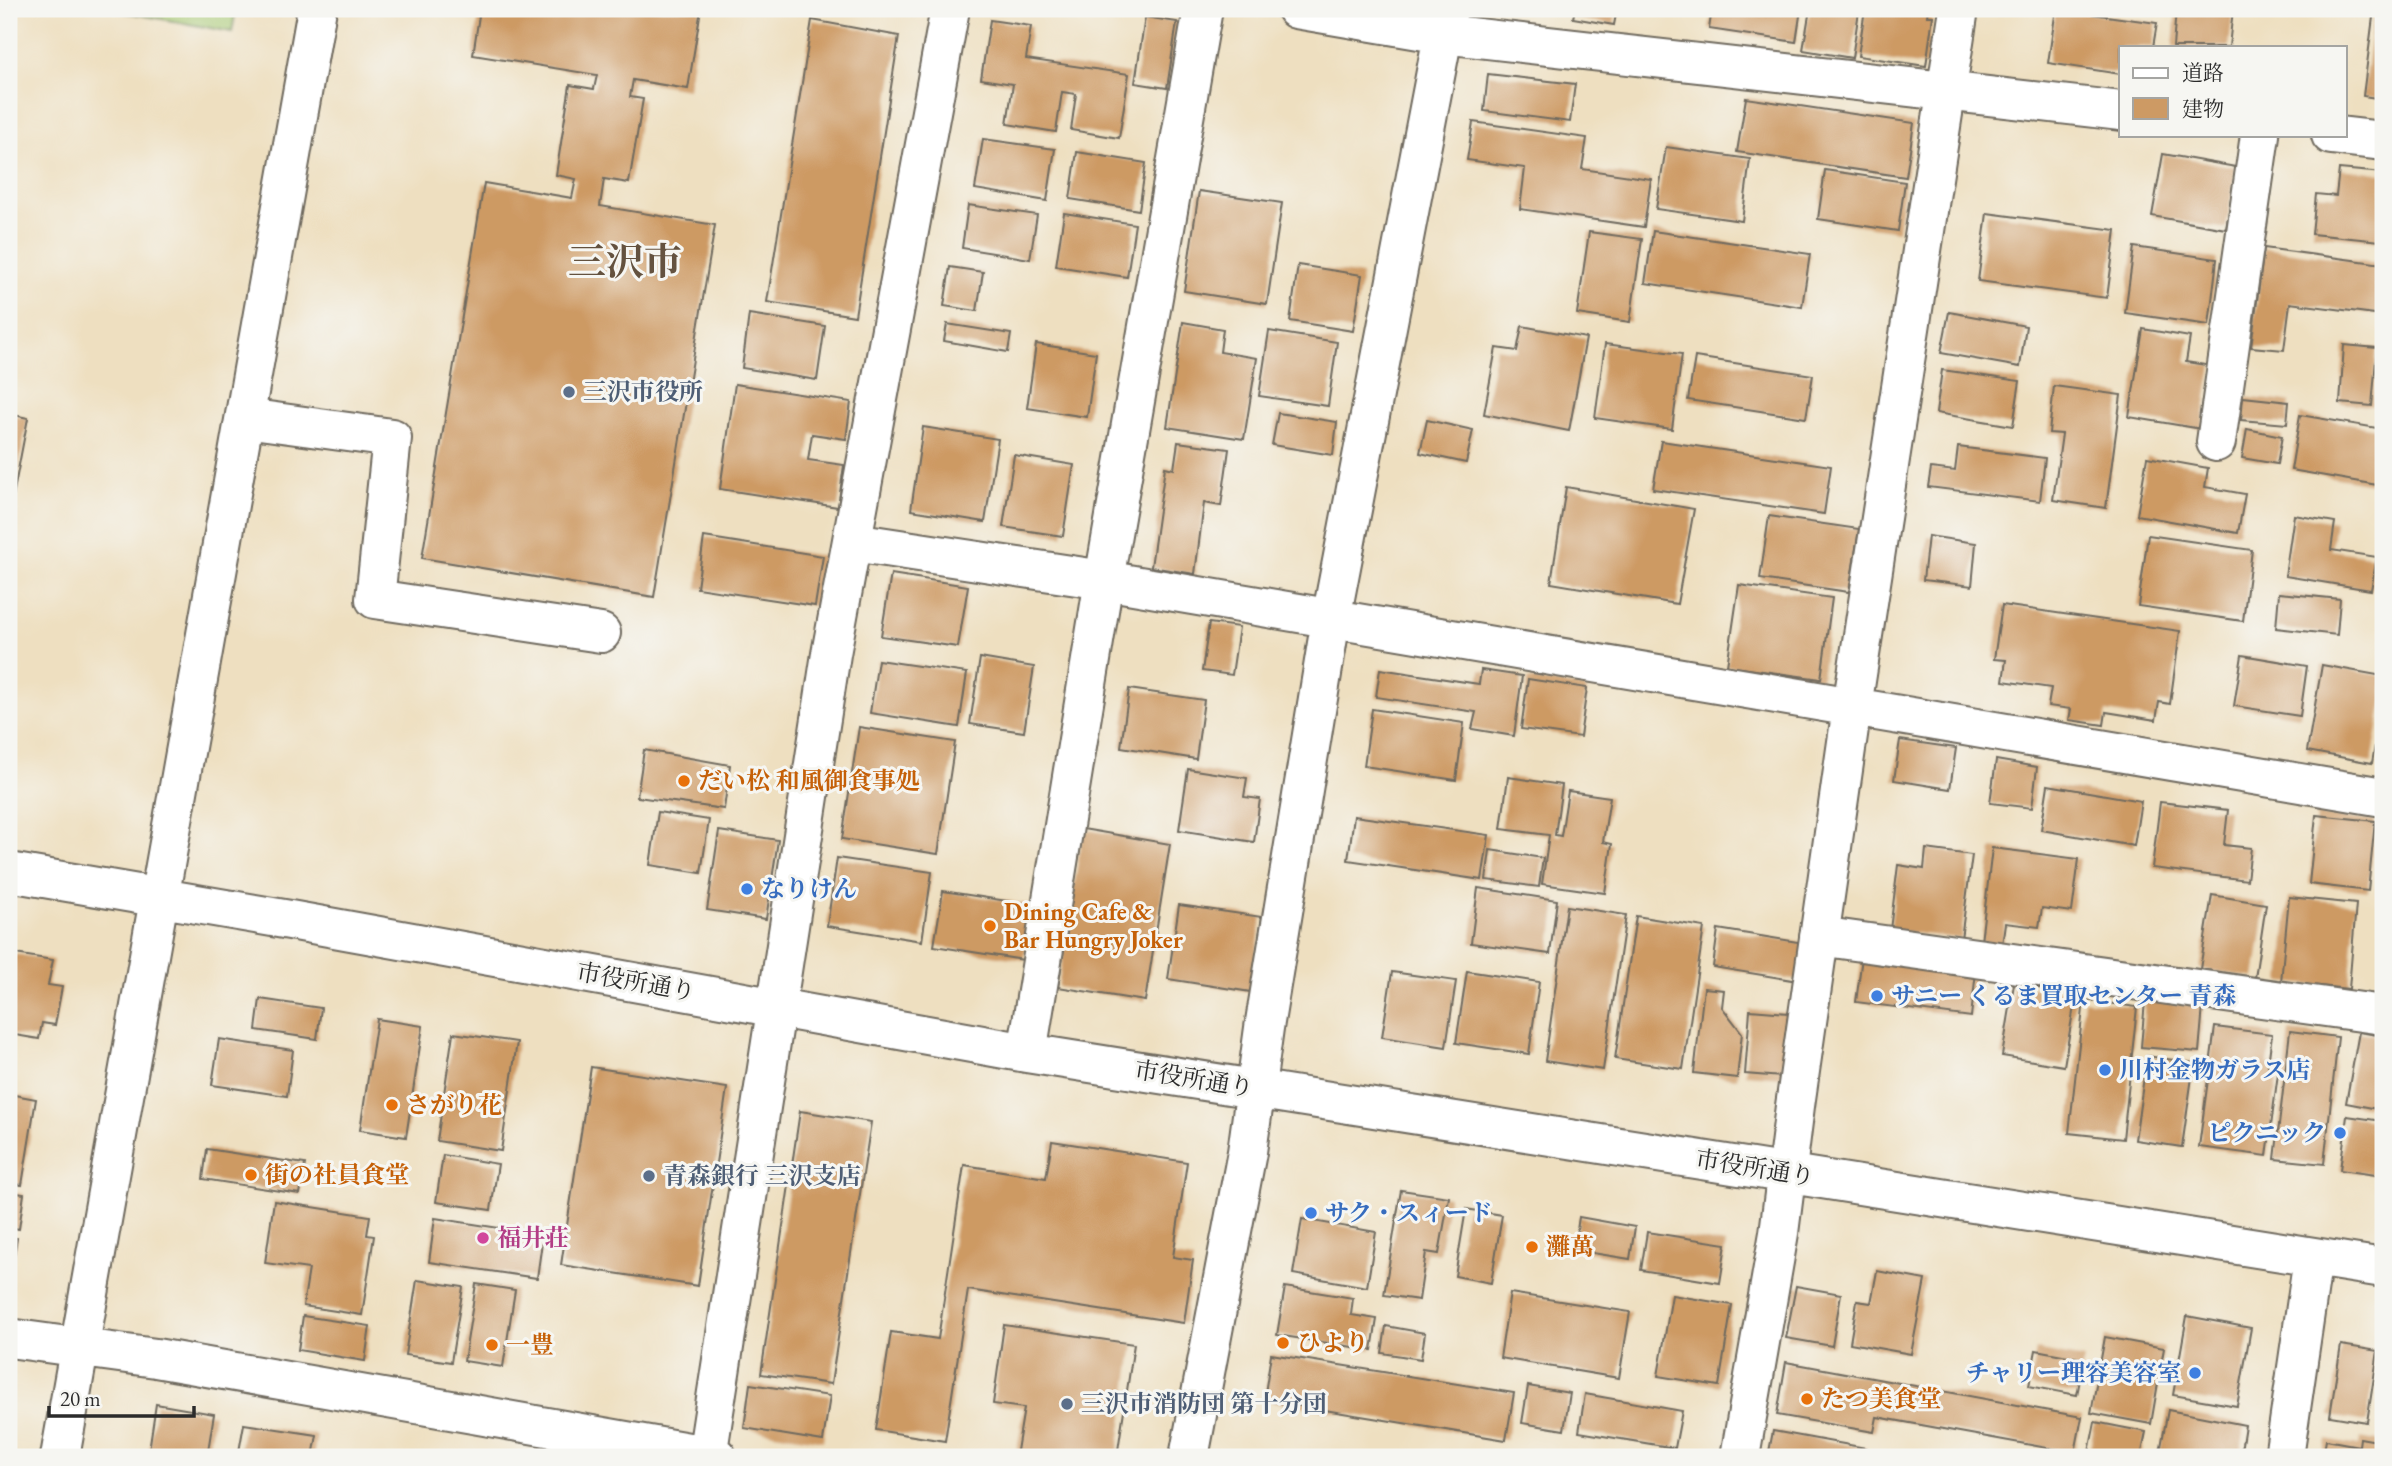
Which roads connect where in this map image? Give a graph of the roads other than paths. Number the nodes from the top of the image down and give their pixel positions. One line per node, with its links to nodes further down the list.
1 (317, 9): 12 (street)
2 (950, 9): 14 (street)
3 (1203, 9): 15 (street)
4 (1296, 9): 6 (street)
5 (1959, 9): 7 (street)
6 (1446, 21): 7 (street); 16 (street)
7 (1946, 92): 8 (street); 18 (street)
8 (2119, 111)
9 (2260, 136): 13 (street)
10 (2340, 136): 11 (street)
11 (2383, 141)
12 (246, 418): 17 (street); 21 (street)
13 (2216, 442)
14 (853, 542): 15 (street); 23 (street)
15 (1104, 580): 16 (street); 25 (street)
16 (1331, 619): 18 (street); 26 (street)
17 (601, 633)
18 (1852, 707): 19 (street); 22 (street)
19 (2383, 797)
20 (9, 872): 21 (street, 市役所通り)
21 (161, 897): 23 (street, 市役所通り); 31 (street)
22 (1819, 936): 24 (street); 27 (street)
23 (775, 1007): 25 (street, 市役所通り); 33 (street)
24 (2383, 1015)
25 (1027, 1053): 26 (street, 市役所通り)
26 (1257, 1088): 27 (street, 市役所通り); 34 (street)
27 (1786, 1172): 28 (street, 市役所通り); 35 (street)
28 (2313, 1258): 29 (street, 市役所通り); 36 (street)
29 (2383, 1268)
30 (9, 1338): 31 (street)
31 (80, 1348): 32 (street); 33 (street)
32 (60, 1457)
33 (711, 1457)
34 (1189, 1457)
35 (1740, 1457)
36 (2284, 1457)

